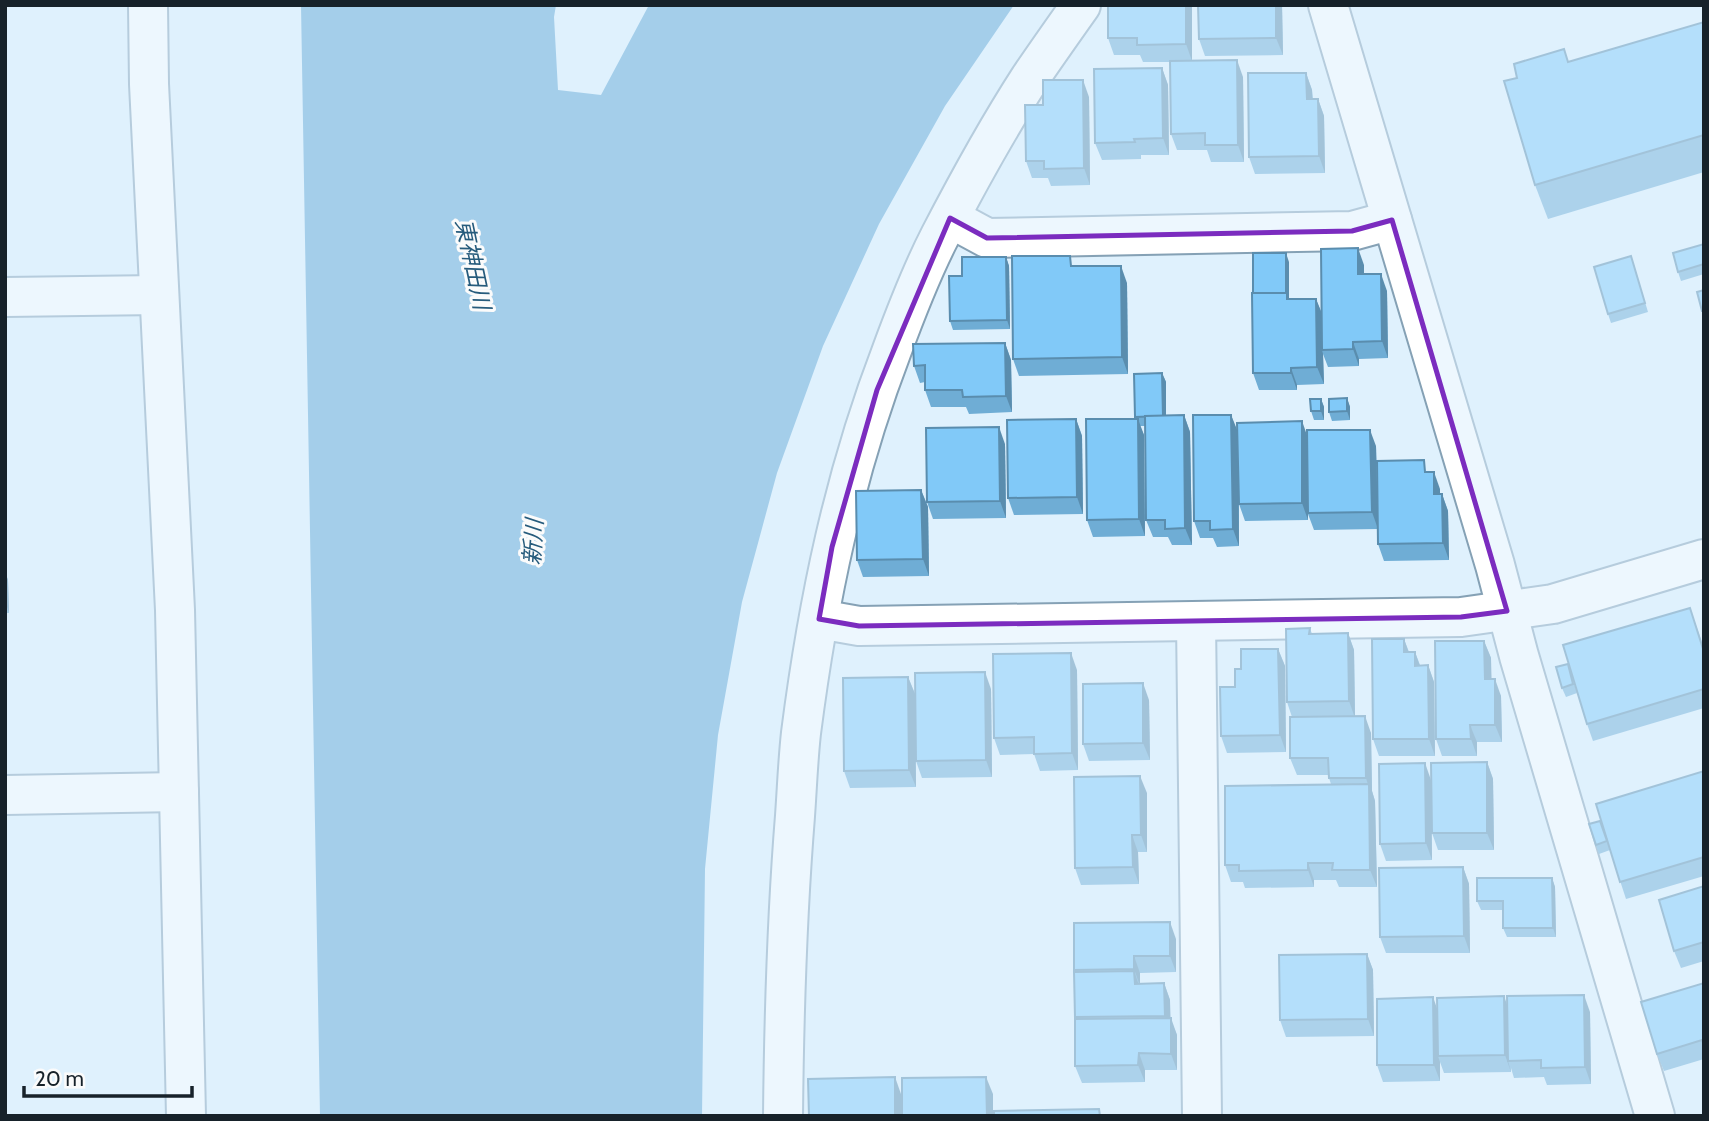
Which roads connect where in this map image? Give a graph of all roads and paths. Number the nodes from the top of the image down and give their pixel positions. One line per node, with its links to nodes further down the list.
1 (148, 5): 6 (street)
2 (1081, 5): 4 (street)
3 (1328, 5): 5 (street)
4 (950, 218): 5 (street); 10 (street)
5 (1392, 220): 9 (street)
6 (159, 295): 7 (street); 12 (street)
7 (5, 297)
8 (1704, 559): 9 (street)
9 (1507, 611): 11 (street); 17 (street)
10 (819, 619): 11 (street); 15 (street)
11 (1196, 621): 16 (street)
12 (179, 792): 13 (street); 14 (street)
13 (5, 795)
14 (186, 1116)
15 (783, 1116)
16 (1202, 1116)
17 (1655, 1116)

